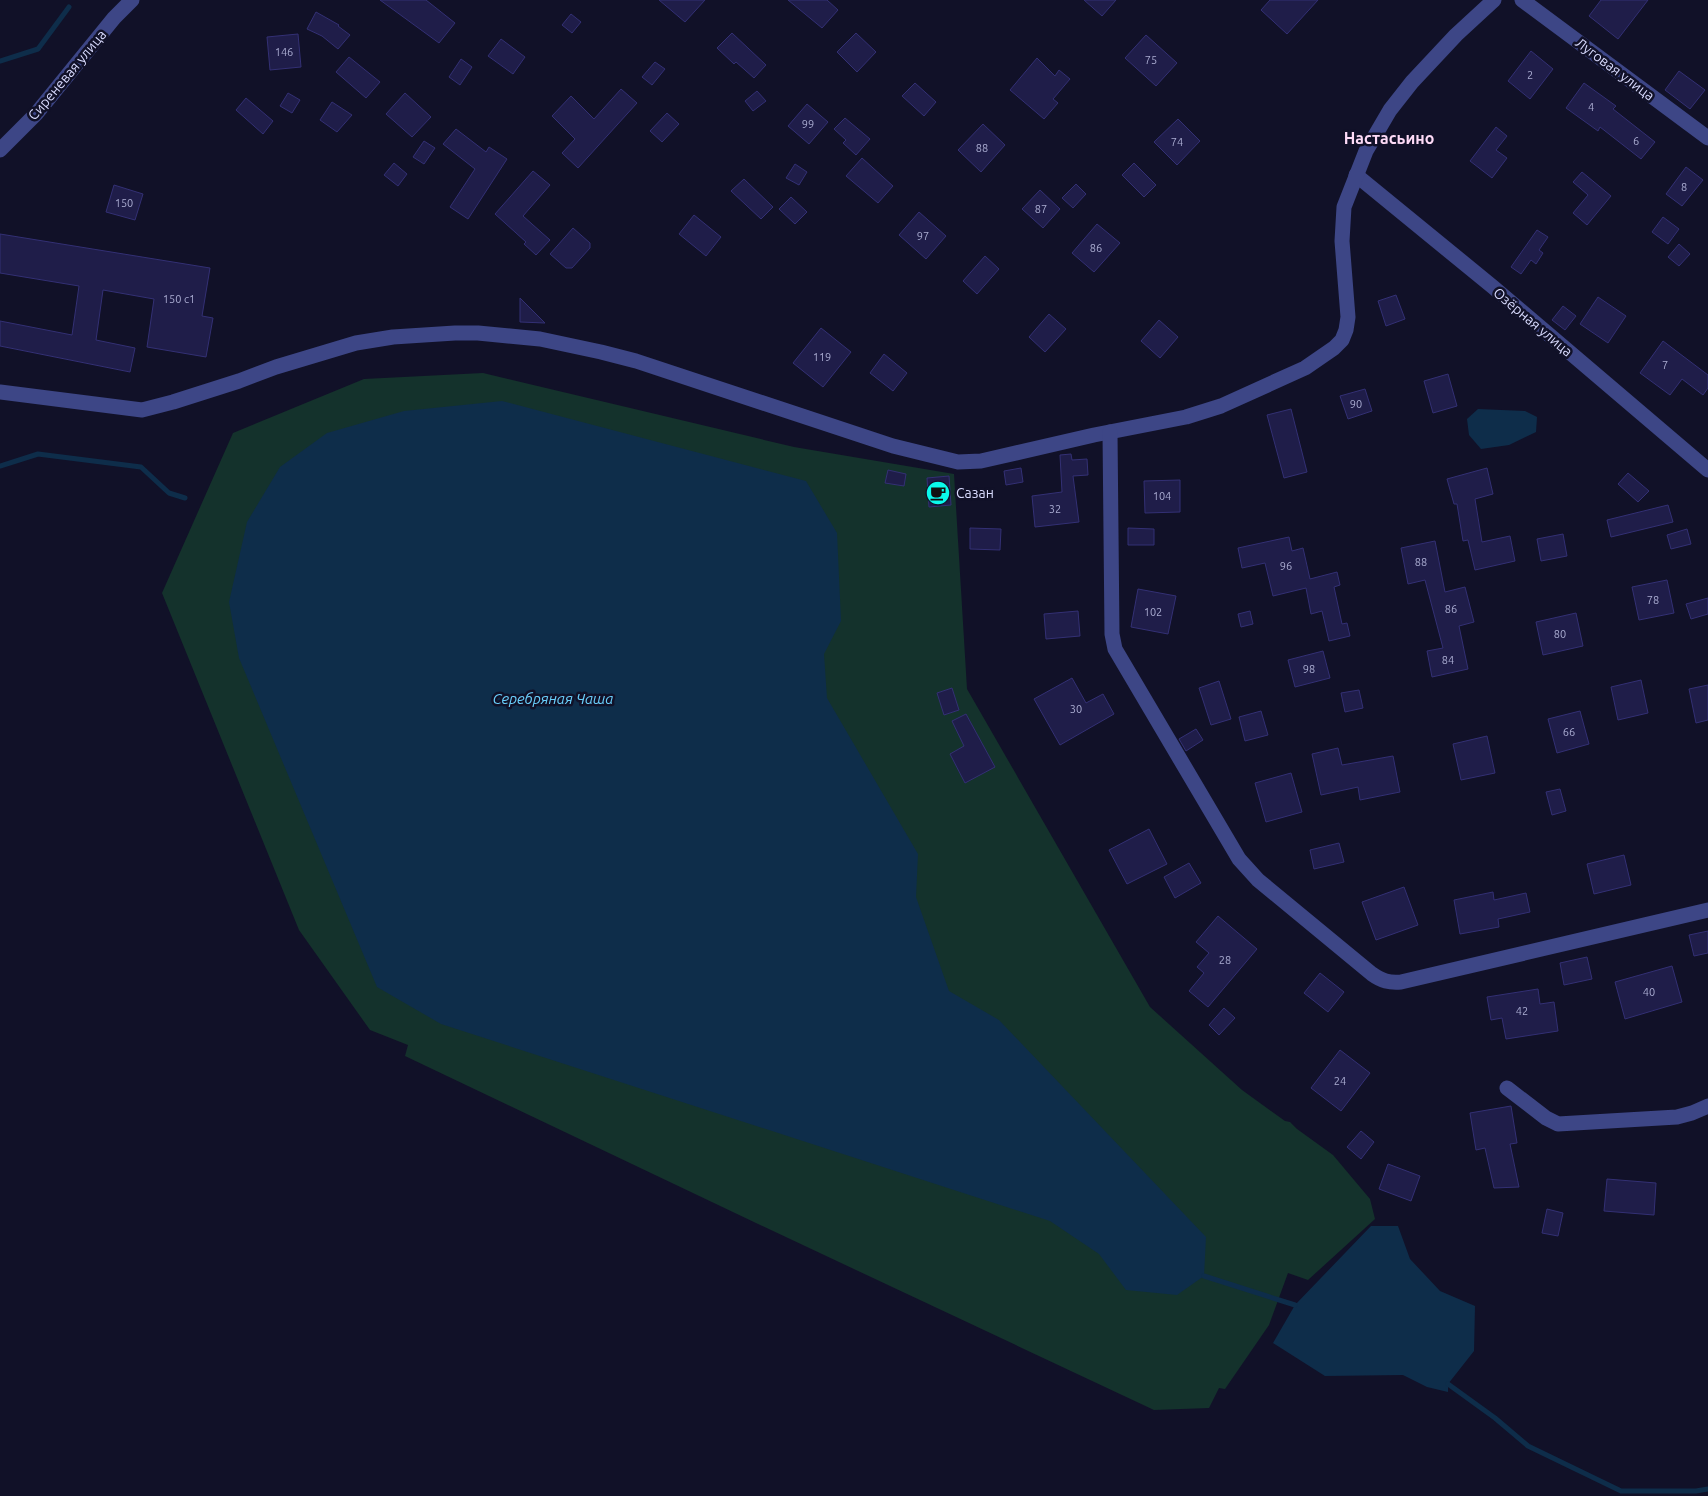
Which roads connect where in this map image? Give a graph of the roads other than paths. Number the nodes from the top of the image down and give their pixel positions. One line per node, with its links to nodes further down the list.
1 (132, 0): 5 (street, Сиреневая улица)
2 (1494, 0): 6 (street)
3 (1522, 0): 4 (street, Луговая улица)
4 (1708, 138)
5 (0, 150)
6 (1356, 175): 8 (street); 9 (street, Озёрная улица)
7 (0, 392): 8 (street)
8 (1110, 432): 10 (street)
9 (1708, 470)
10 (1708, 910)
11 (1508, 1088): 12 (street)
12 (1708, 1106)

